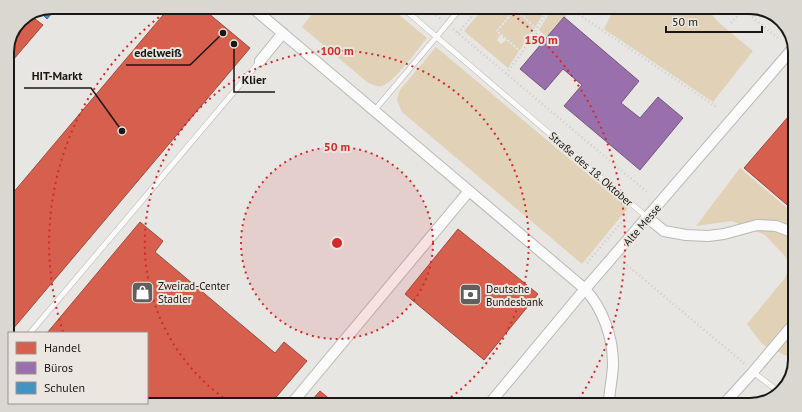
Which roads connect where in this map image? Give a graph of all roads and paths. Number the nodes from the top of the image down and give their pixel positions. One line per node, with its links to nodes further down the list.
1 (261, 14): 15 (street)
2 (410, 14): 17 (lane, Straße des 18. Oktober)
3 (436, 14): 13 (path)
4 (456, 14): 13 (lane)
5 (474, 14): 16 (path)
6 (512, 14): 19 (path)
7 (520, 14): 14 (path)
8 (545, 14): 14 (path)
9 (578, 14): 23 (path)
10 (739, 14): 12 (path)
11 (748, 14): 18 (path)
12 (731, 23)
13 (447, 24): 16 (path); 17 (lane)
14 (536, 29): 19 (path)
15 (283, 33): 21 (street); 24 (street)
16 (458, 33): 22 (path)
17 (436, 37): 24 (lane); 28 (lane, Straße des 18. Oktober)
18 (778, 38)
19 (522, 52): 22 (path)
20 (788, 54): 28 (street, Alte Messe)
21 (260, 61): 34 (lane)
22 (506, 74): 26 (path)
23 (718, 108)
24 (374, 111): 25 (street)
25 (469, 191): 32 (street); 38 (street)
26 (647, 192)
27 (626, 217): 30 (path)
28 (648, 218): 29 (street, Straße des 18. Oktober); 32 (street, Alte Messe)
29 (788, 230)
30 (587, 263)
31 (627, 265): 35 (path)
32 (586, 289): 39 (street, Alte Messe); 40 (street)
33 (788, 331): 36 (street)
34 (31, 332)
35 (738, 357)
36 (753, 372): 37 (lane); 41 (street)
37 (774, 389)
38 (296, 398)
39 (494, 398)
40 (609, 398)
41 (729, 398)

